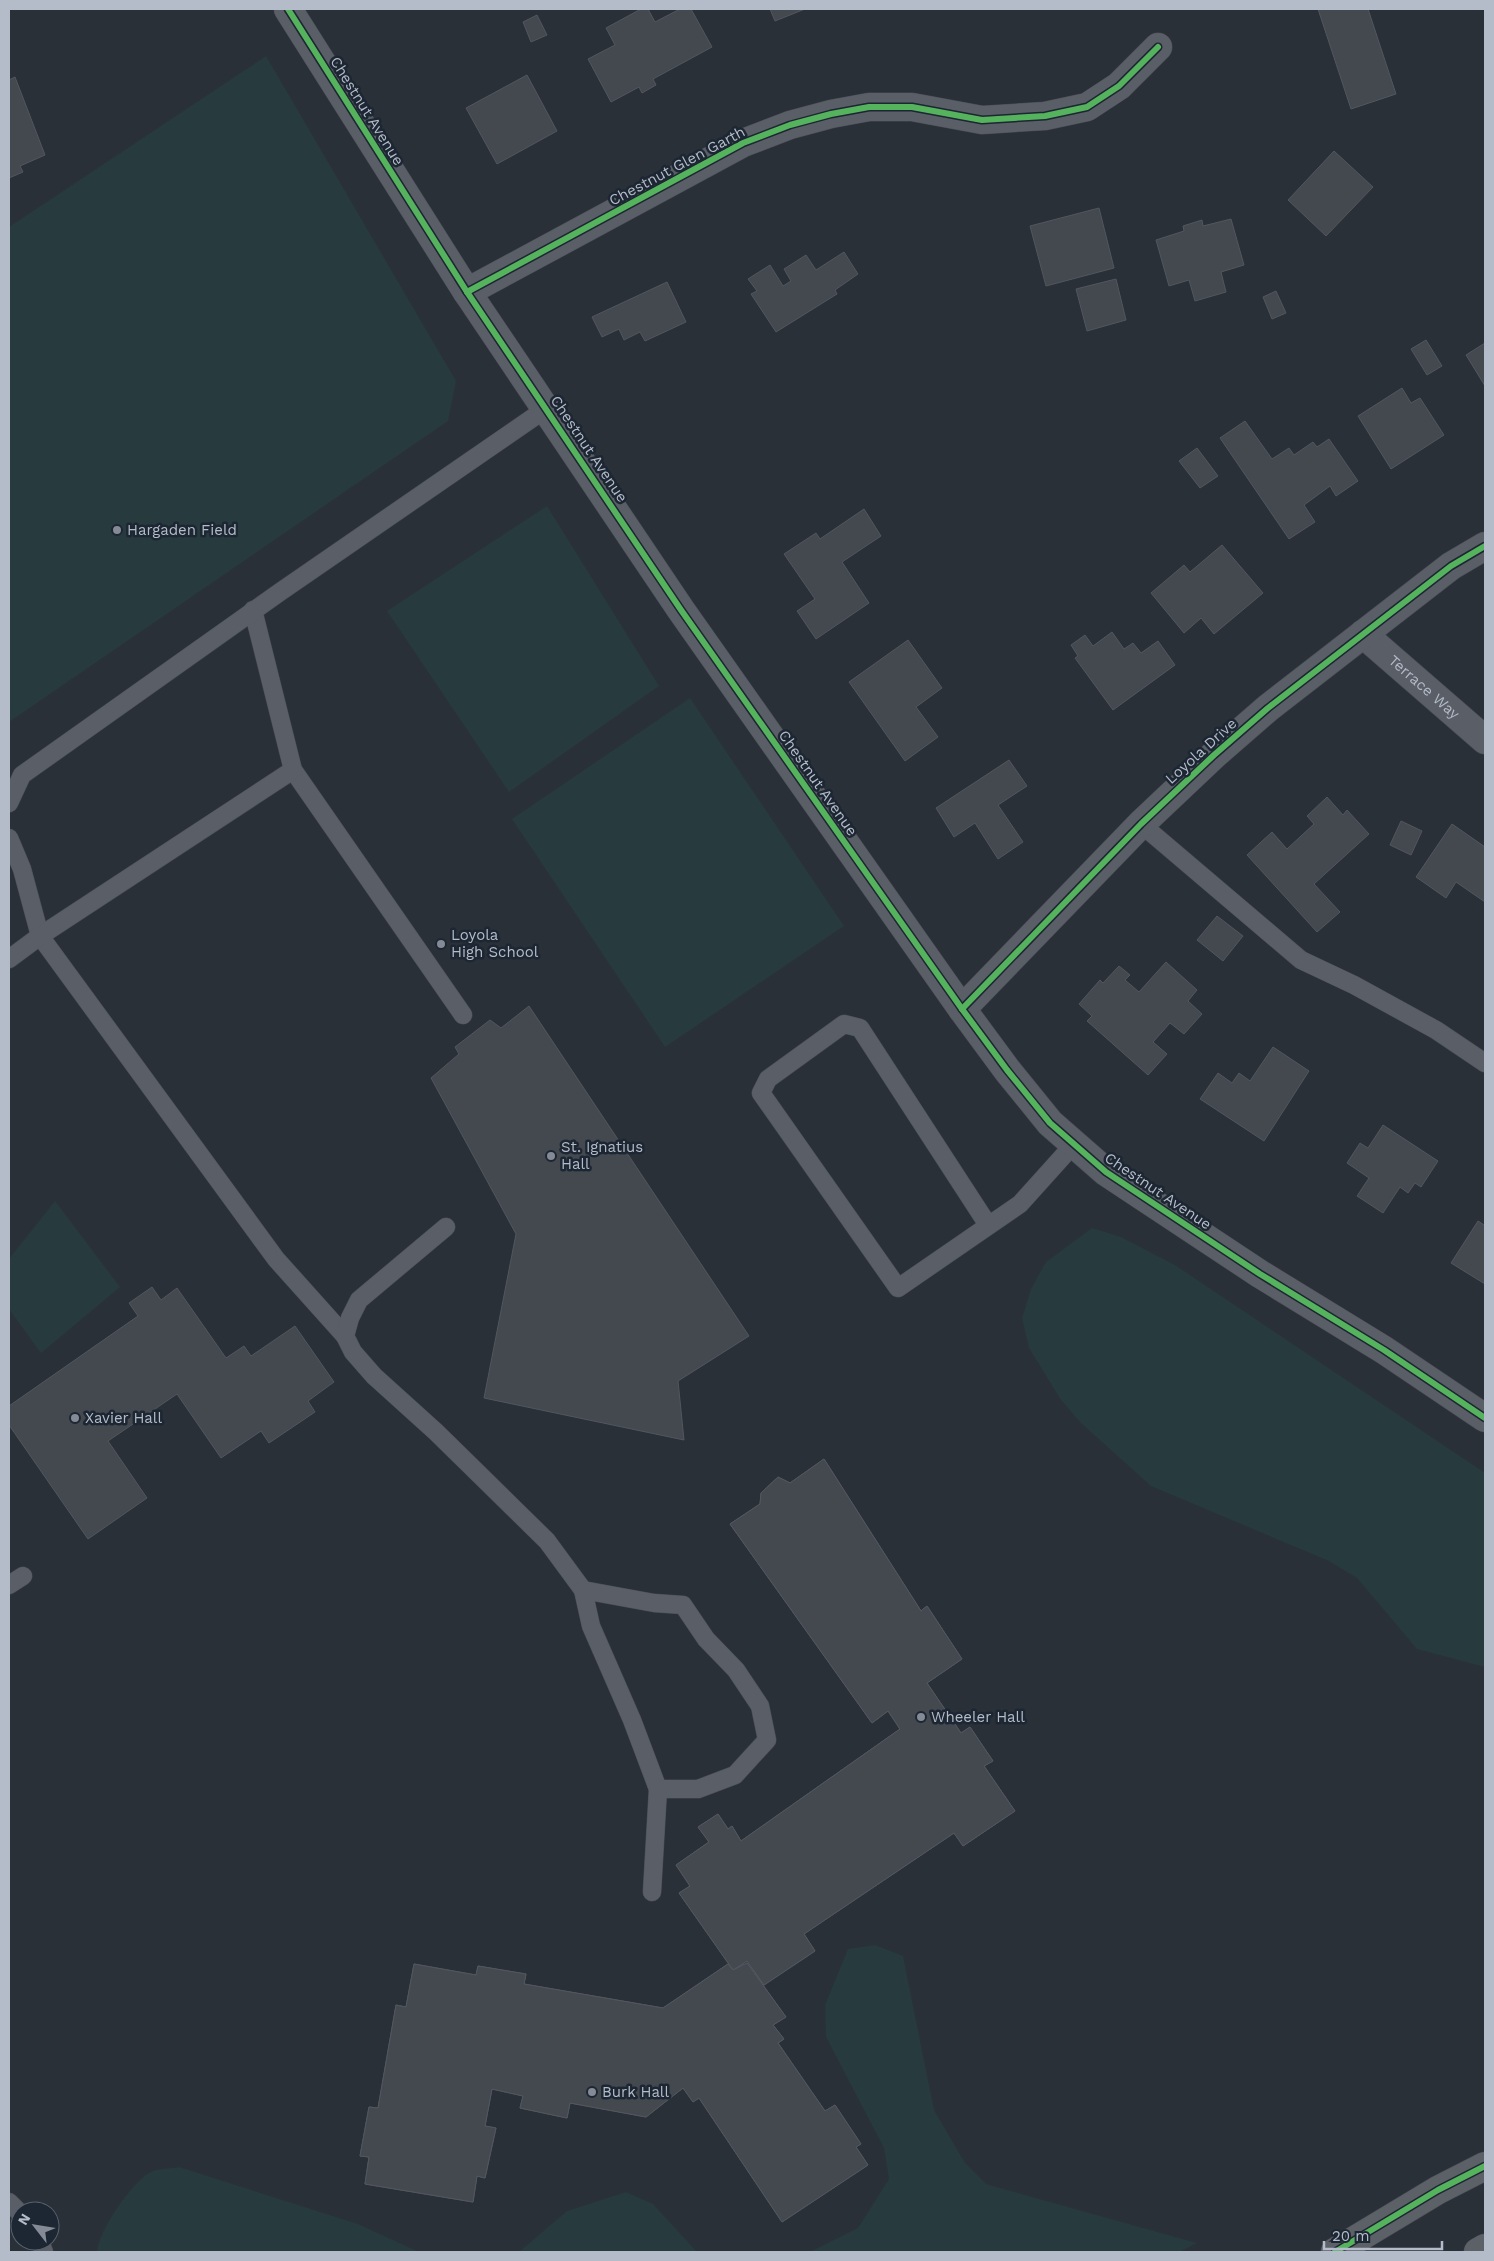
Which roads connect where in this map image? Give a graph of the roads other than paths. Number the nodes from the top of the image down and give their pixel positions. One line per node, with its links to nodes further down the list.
1 (288, 9): 3 (street, Chestnut Avenue)
2 (1158, 47): 3 (street, Chestnut Glen Garth)
3 (467, 292): 4 (street, Chestnut Avenue)
4 (547, 408): 6 (lane); 15 (street, Chestnut Avenue)
5 (1485, 546): 7 (street, Loyola Drive)
6 (253, 610): 9 (lane); 10 (lane)
7 (1363, 634): 8 (street, Terrace Way); 11 (street, Loyola Drive)
8 (1485, 740)
9 (293, 770): 13 (lane); 16 (lane)
10 (9, 803)
11 (1141, 824): 15 (street, Loyola Drive); 17 (lane)
12 (9, 838): 13 (lane)
13 (40, 936): 14 (lane); 21 (lane)
14 (9, 959)
15 (962, 1009): 18 (street, Chestnut Avenue)
16 (463, 1015)
17 (1485, 1063)
18 (1074, 1144): 19 (lane); 22 (street, Chestnut Avenue)
19 (988, 1225): 19 (lane)
20 (446, 1227): 21 (lane)
21 (345, 1336): 23 (lane)
22 (1485, 1418)
23 (583, 1590): 24 (lane); 24 (lane)
24 (658, 1789): 25 (lane)
25 (652, 1892)
26 (1485, 2166): 28 (main road)
27 (1485, 2248): 29 (main road)
28 (1335, 2252)
29 (1478, 2252)

